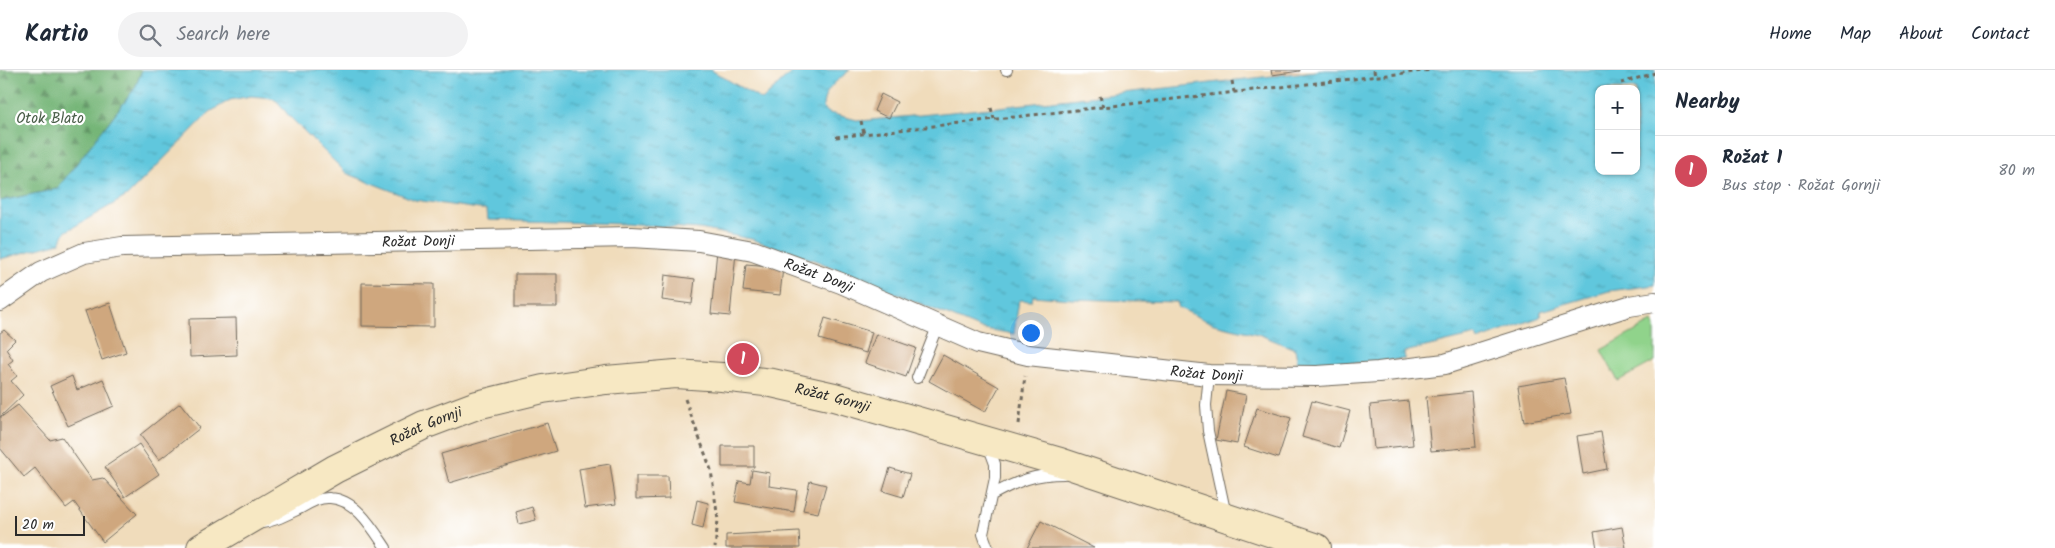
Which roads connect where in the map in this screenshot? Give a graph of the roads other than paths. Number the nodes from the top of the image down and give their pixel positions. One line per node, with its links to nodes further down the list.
1 (0, 302): 3 (street, Rožat Donji)
2 (1655, 302): 4 (street, Rožat Donji)
3 (937, 326): 4 (street, Rožat Donji); 5 (lane)
4 (1209, 374): 9 (lane)
5 (917, 378)
6 (986, 440): 7 (main road, Rožat Gornji); 8 (lane); 10 (main road, Rožat Gornji)
7 (1092, 473): 8 (lane, Rožat Gornji); 9 (main road, Rožat Gornji)
8 (992, 495): 13 (lane)
9 (1227, 518): 14 (main road, Rožat Gornji)
10 (237, 527): 11 (main road, Rožat Gornji); 12 (lane)
11 (201, 548)
12 (386, 548)
13 (988, 548)
14 (1317, 548)

